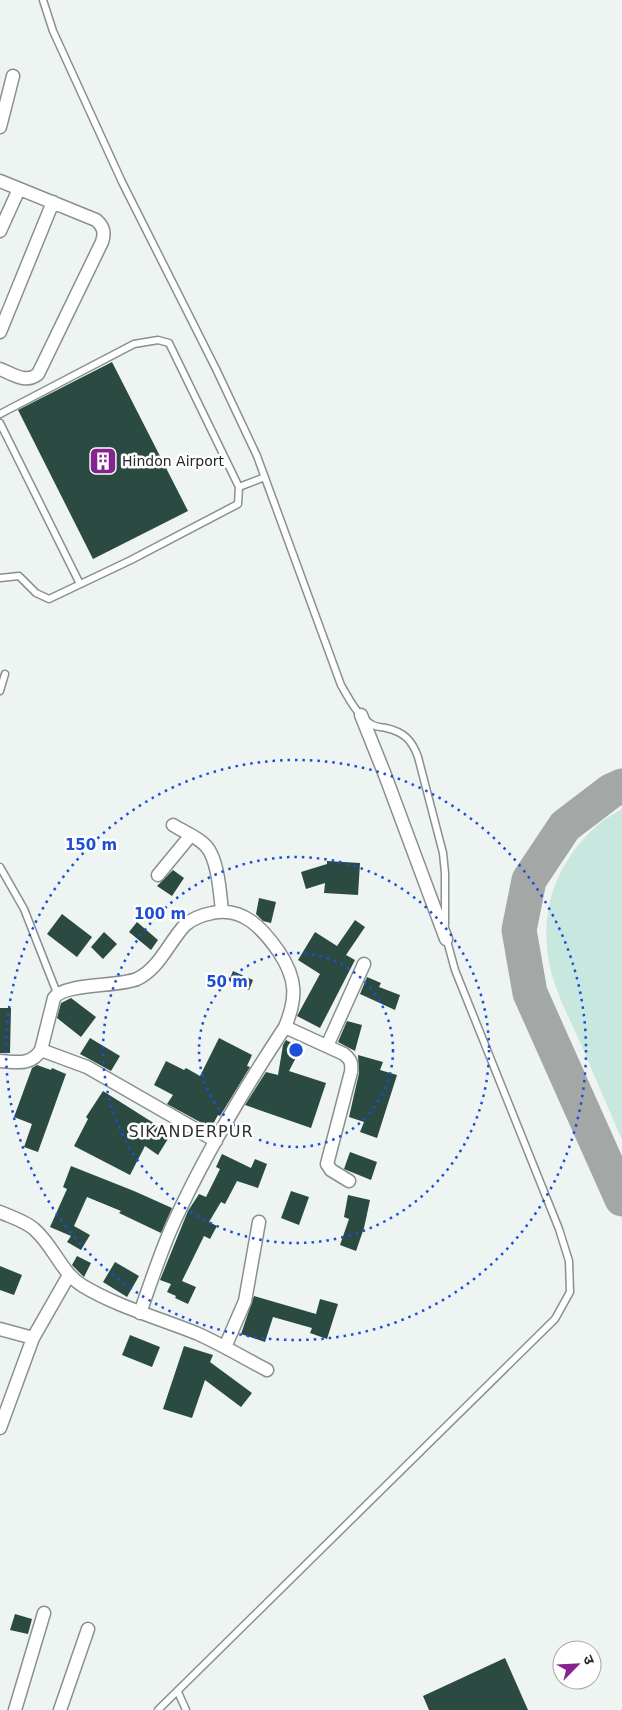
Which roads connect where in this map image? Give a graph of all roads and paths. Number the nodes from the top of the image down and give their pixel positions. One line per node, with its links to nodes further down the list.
1 (43, 0): 12 (lane)
2 (13, 76): 3 (street)
3 (0, 127)
4 (0, 181): 5 (street)
5 (19, 189): 6 (street); 7 (street)
6 (52, 202): 8 (street); 9 (street)
7 (0, 230)
8 (0, 332)
9 (0, 369)
10 (0, 414): 13 (lane)
11 (0, 423): 15 (lane)
12 (265, 477): 13 (lane); 18 (lane)
13 (239, 488): 15 (lane)
14 (0, 578): 15 (lane)
15 (80, 584)
16 (5, 674): 17 (lane)
17 (0, 691)
18 (361, 715): 24 (street); 24 (lane)
19 (173, 825): 20 (street)
20 (191, 835): 22 (street); 23 (street)
21 (0, 867): 26 (lane)
22 (158, 875)
23 (222, 911): 26 (street); 27 (street)
24 (446, 939): 44 (lane)
25 (364, 964): 28 (street)
26 (57, 993): 29 (street)
27 (285, 1027): 28 (street); 31 (street)
28 (327, 1046): 32 (street)
29 (41, 1050): 30 (street); 31 (street)
30 (0, 1062)
31 (216, 1141): 36 (street)
32 (349, 1181)
33 (0, 1212): 35 (street)
34 (259, 1222): 39 (street)
35 (69, 1276): 36 (street); 38 (street)
36 (140, 1313): 39 (street)
37 (0, 1328): 38 (street)
38 (33, 1338): 41 (street)
39 (225, 1347): 40 (street)
40 (267, 1370)
41 (0, 1428)
42 (44, 1613): 45 (street)
43 (88, 1629): 46 (street)
44 (178, 1692): 47 (lane); 48 (lane)
45 (15, 1710)
46 (60, 1710)
47 (158, 1710)
48 (186, 1710)

